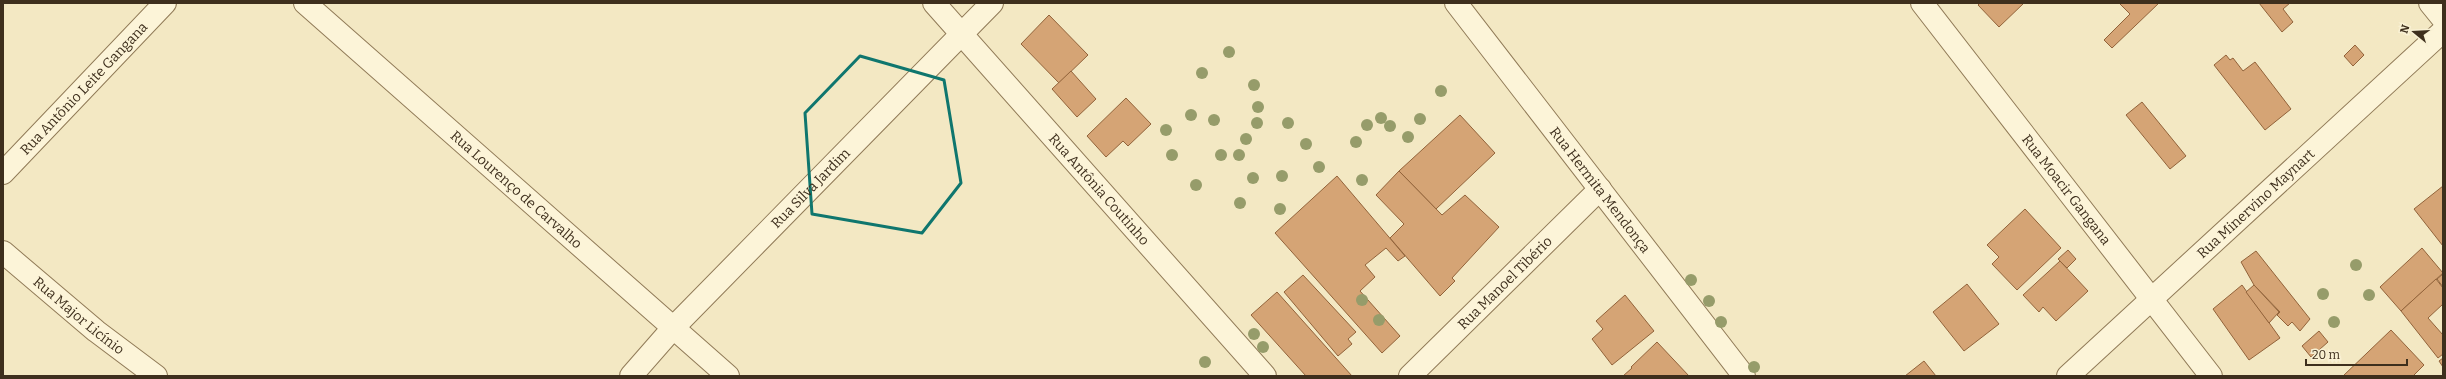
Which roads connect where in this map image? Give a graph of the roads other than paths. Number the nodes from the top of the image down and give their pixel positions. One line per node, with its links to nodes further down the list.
1 (165, 3): 11 (street, Rua Antônio Leite Gangana)
2 (305, 3): 15 (street, Rua Lourenço de Carvalho)
3 (934, 3): 10 (street, Rua Antônia Coutinho)
4 (992, 3): 10 (street, Rua Silva Jardim)
5 (1456, 3): 12 (street, Rua Hermita Mendonça)
6 (1922, 3): 14 (street, Rua Moacir Gangana)
7 (2430, 3): 8 (street)
8 (2443, 19)
9 (2443, 31): 14 (street, Rua Minervino Maynart)
10 (963, 34): 15 (street, Rua Silva Jardim); 19 (street, Rua Antônia Coutinho)
11 (3, 174)
12 (1600, 190): 20 (street, Rua Manoel Tibério); 21 (street, Rua Hermita Mendonça)
13 (3, 252): 16 (street, Rua Major Licínio)
14 (2150, 300): 22 (street, Rua Minervino Maynart); 23 (street, Rua Moacir Gangana)
15 (673, 328): 17 (street, Rua Silva Jardim); 18 (street, Rua Lourenço de Carvalho)
16 (156, 376)
17 (631, 376)
18 (728, 376)
19 (1265, 376)
20 (1410, 376)
21 (1744, 376)
22 (2068, 376)
23 (2211, 376)

